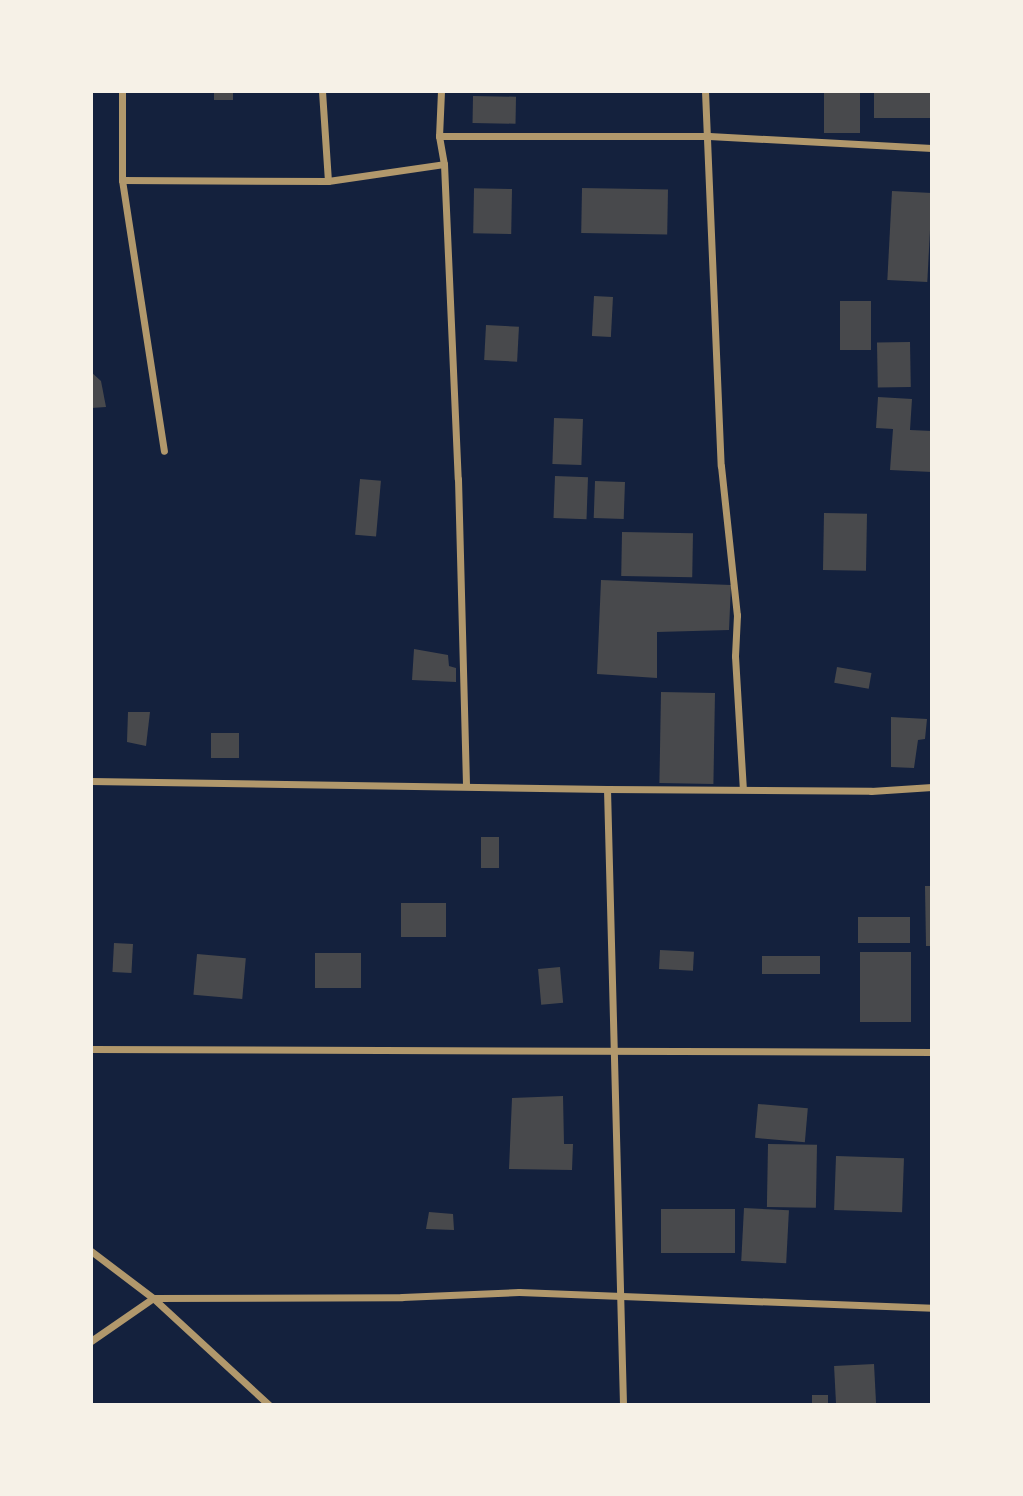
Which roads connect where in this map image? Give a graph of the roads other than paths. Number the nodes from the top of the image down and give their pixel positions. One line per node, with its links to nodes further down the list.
1 (122, 91): 9 (street)
2 (323, 91): 10 (street)
3 (441, 91): 5 (street)
4 (705, 91): 6 (street)
5 (439, 136): 6 (street); 8 (street)
6 (709, 136): 7 (street); 16 (street)
7 (932, 148)
8 (443, 164): 10 (street); 13 (street)
9 (122, 180): 10 (street); 11 (street)
10 (328, 181)
11 (164, 451)
12 (91, 782): 13 (street)
13 (466, 785): 15 (street)
14 (932, 787): 16 (street)
15 (607, 789): 16 (street); 18 (street)
16 (743, 789)
17 (91, 1049): 18 (street)
18 (614, 1051): 19 (street); 22 (street)
19 (932, 1052)
20 (91, 1251): 21 (street)
21 (153, 1298): 22 (street); 24 (street); 25 (street)
22 (618, 1298): 23 (street); 26 (street)
23 (932, 1308)
24 (91, 1341)
25 (269, 1405)
26 (623, 1405)

